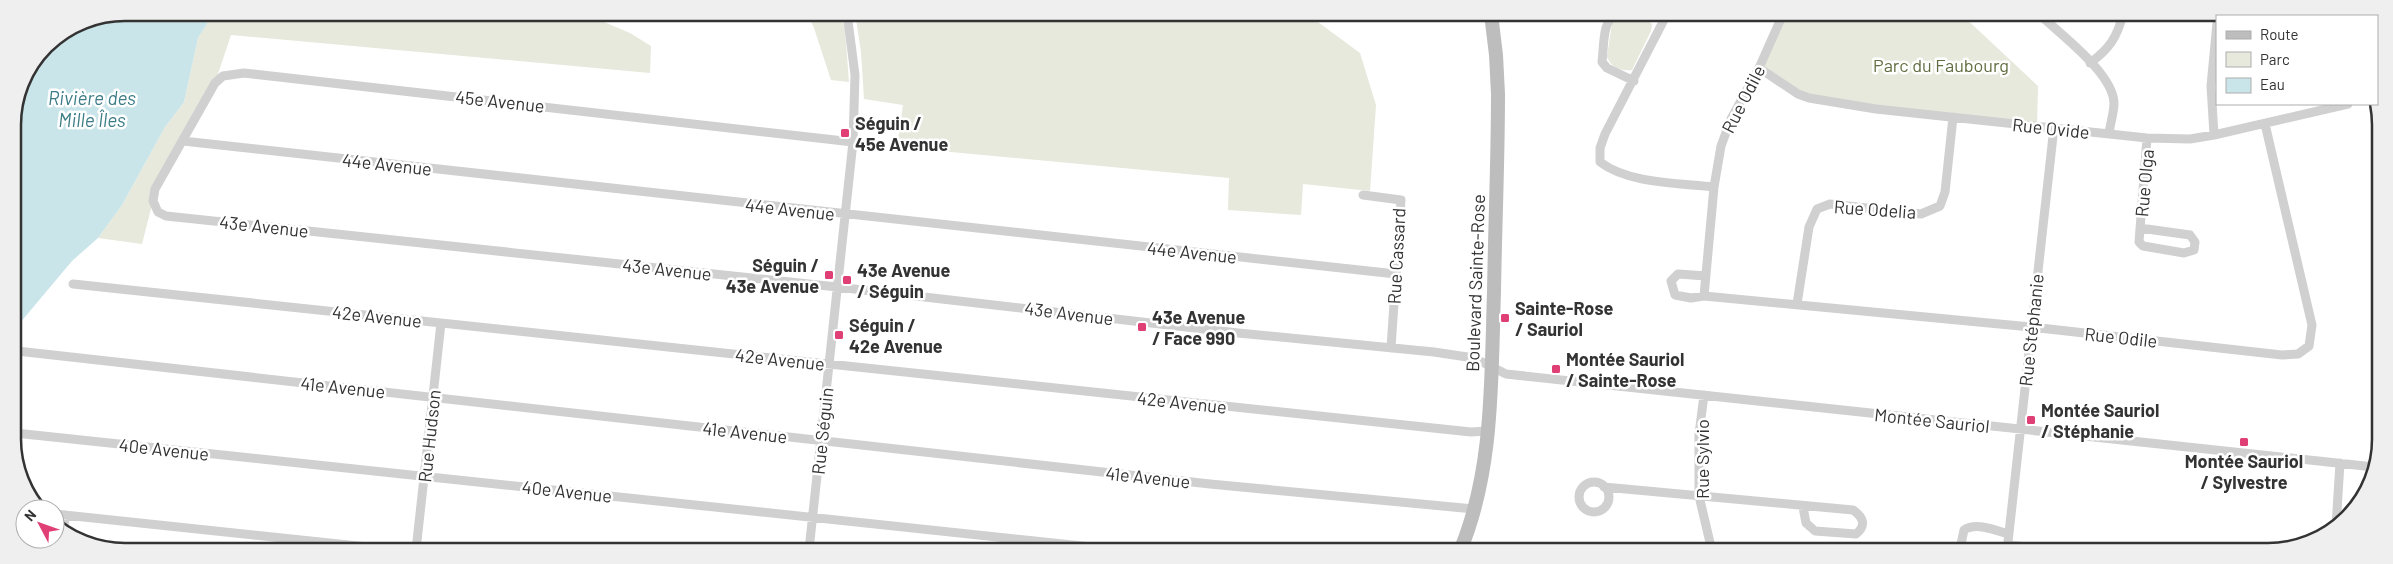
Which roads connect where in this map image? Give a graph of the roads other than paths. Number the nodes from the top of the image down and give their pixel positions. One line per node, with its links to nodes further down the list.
1 (848, 21): 20 (street, Rue Séguin)
2 (1492, 21): 36 (street, Boulevard Sainte-Rose)
3 (1608, 21): 11 (street)
4 (1664, 21): 11 (street)
5 (1780, 21): 10 (street, Rue Odile)
6 (2046, 21): 9 (street)
7 (2121, 21): 9 (street)
8 (2216, 34): 17 (street)
9 (2090, 63): 16 (street)
10 (1759, 68): 13 (street, Rue Ovide); 21 (street, Rue Odile)
11 (1634, 81): 21 (street)
12 (2344, 105): 14 (street, Rue Ovide)
13 (1953, 117): 15 (street, Rue Ovide); 30 (street, Rue Odelia)
14 (2265, 124): 17 (street, Rue Ovide); 32 (street, Rue Odile)
15 (2054, 127): 16 (street, Rue Ovide); 32 (street, Rue Stéphanie)
16 (2109, 134): 18 (street, Rue Ovide)
17 (2214, 134): 18 (street, Rue Ovide)
18 (2148, 138): 24 (street, Rue Olga)
19 (183, 141): 20 (street, 45e Avenue); 23 (street, 44e Avenue); 28 (street, 43e Avenue)
20 (852, 142): 23 (street, Rue Séguin)
21 (1714, 187): 26 (street, Rue Odile)
22 (1363, 194): 25 (street, Rue Cassard)
23 (845, 215): 25 (street, 44e Avenue); 28 (street, Rue Séguin)
24 (2140, 228): 24 (street, Rue Olga)
25 (1396, 274): 33 (street, Rue Cassard)
26 (1706, 276): 29 (street, Rue Odile); 29 (street, Rue Odile)
27 (73, 284): 31 (street, 42e Avenue)
28 (837, 286): 33 (street, 43e Avenue); 35 (street, Rue Séguin)
29 (1704, 296): 30 (street, Rue Odile)
30 (1797, 304): 32 (street, Rue Odile)
31 (441, 323): 35 (street, 42e Avenue); 38 (street, Rue Hudson)
32 (2031, 327): 39 (street, Rue Stéphanie)
33 (1392, 348): 36 (street, 43e Avenue)
34 (21, 351): 38 (street, 41e Avenue)
35 (829, 364): 40 (street, 42e Avenue); 42 (street, Rue Séguin)
36 (1491, 367): 37 (street, Montée Sauriol); 40 (street, Boulevard Sainte-Rose)
37 (1704, 395): 39 (street, Montée Sauriol); 47 (street, Rue Sylvio)
38 (433, 397): 42 (street, 41e Avenue); 45 (street, Rue Hudson)
39 (2020, 429): 43 (street, Montée Sauriol); 54 (street, Rue Stéphanie)
40 (1487, 432): 49 (street, Boulevard Sainte-Rose)
41 (21, 434): 45 (street, 40e Avenue)
42 (821, 440): 49 (street, 41e Avenue); 52 (street, Rue Séguin)
43 (2340, 463): 44 (street, Montée Sauriol); 51 (street)
44 (2368, 466)
45 (424, 476): 52 (street, 40e Avenue); 56 (street, Rue Hudson)
46 (1604, 487): 47 (street)
47 (1699, 496): 48 (street); 60 (street, Rue Sylvio)
48 (1804, 507): 48 (street)
49 (1474, 509): 59 (street, Boulevard Sainte-Rose)
50 (66, 515): 53 (street); 55 (street)
51 (2337, 516)
52 (813, 517): 57 (street, Rue Séguin); 58 (street, 40e Avenue)
53 (65, 522)
54 (2008, 534): 61 (street); 62 (street, Rue Stéphanie)
55 (330, 543)
56 (417, 543)
57 (810, 543)
58 (1055, 543)
59 (1462, 543)
60 (1710, 543)
61 (1961, 543)
62 (2007, 543)

